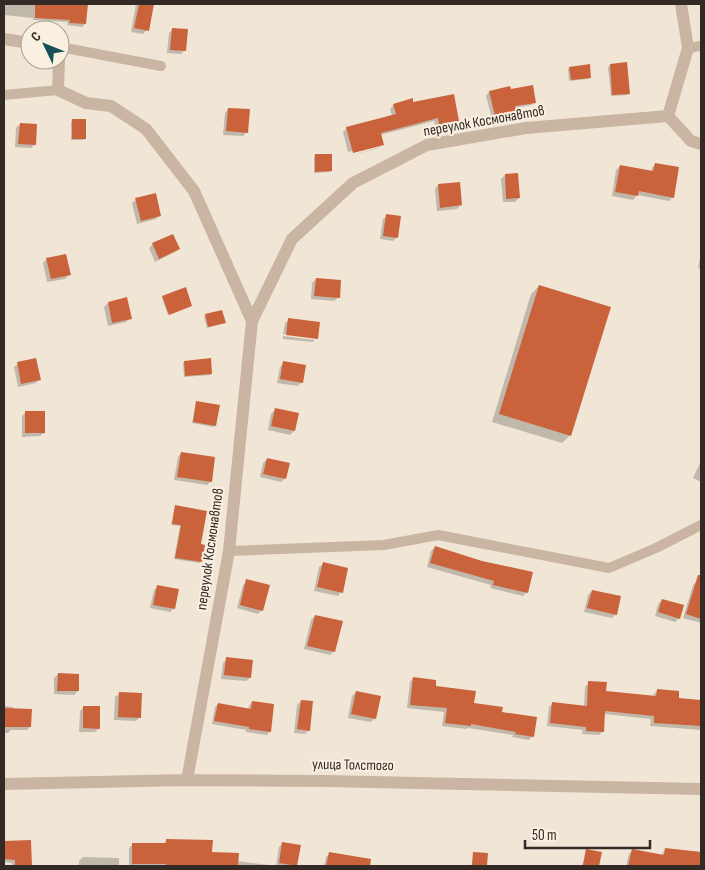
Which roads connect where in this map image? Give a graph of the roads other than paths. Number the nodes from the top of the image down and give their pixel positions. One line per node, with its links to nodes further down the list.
1 (681, 4): 5 (street)
2 (4, 39): 3 (street)
3 (20, 41)
4 (701, 46): 5 (lane)
5 (688, 48): 11 (street)
6 (70, 49): 7 (lane)
7 (161, 66)
8 (59, 70): 9 (street)
9 (58, 90): 10 (lane); 13 (street, переулок Космонавтов)
10 (4, 95)
11 (668, 116): 12 (street); 13 (street, переулок Космонавтов)
12 (701, 144)
13 (252, 321): 15 (street, переулок Космонавтов)
14 (701, 525): 15 (lane)
15 (229, 551): 16 (street, переулок Космонавтов)
16 (186, 780): 17 (street, улица Толстого); 18 (street, улица Толстого)
17 (4, 784)
18 (701, 790)

